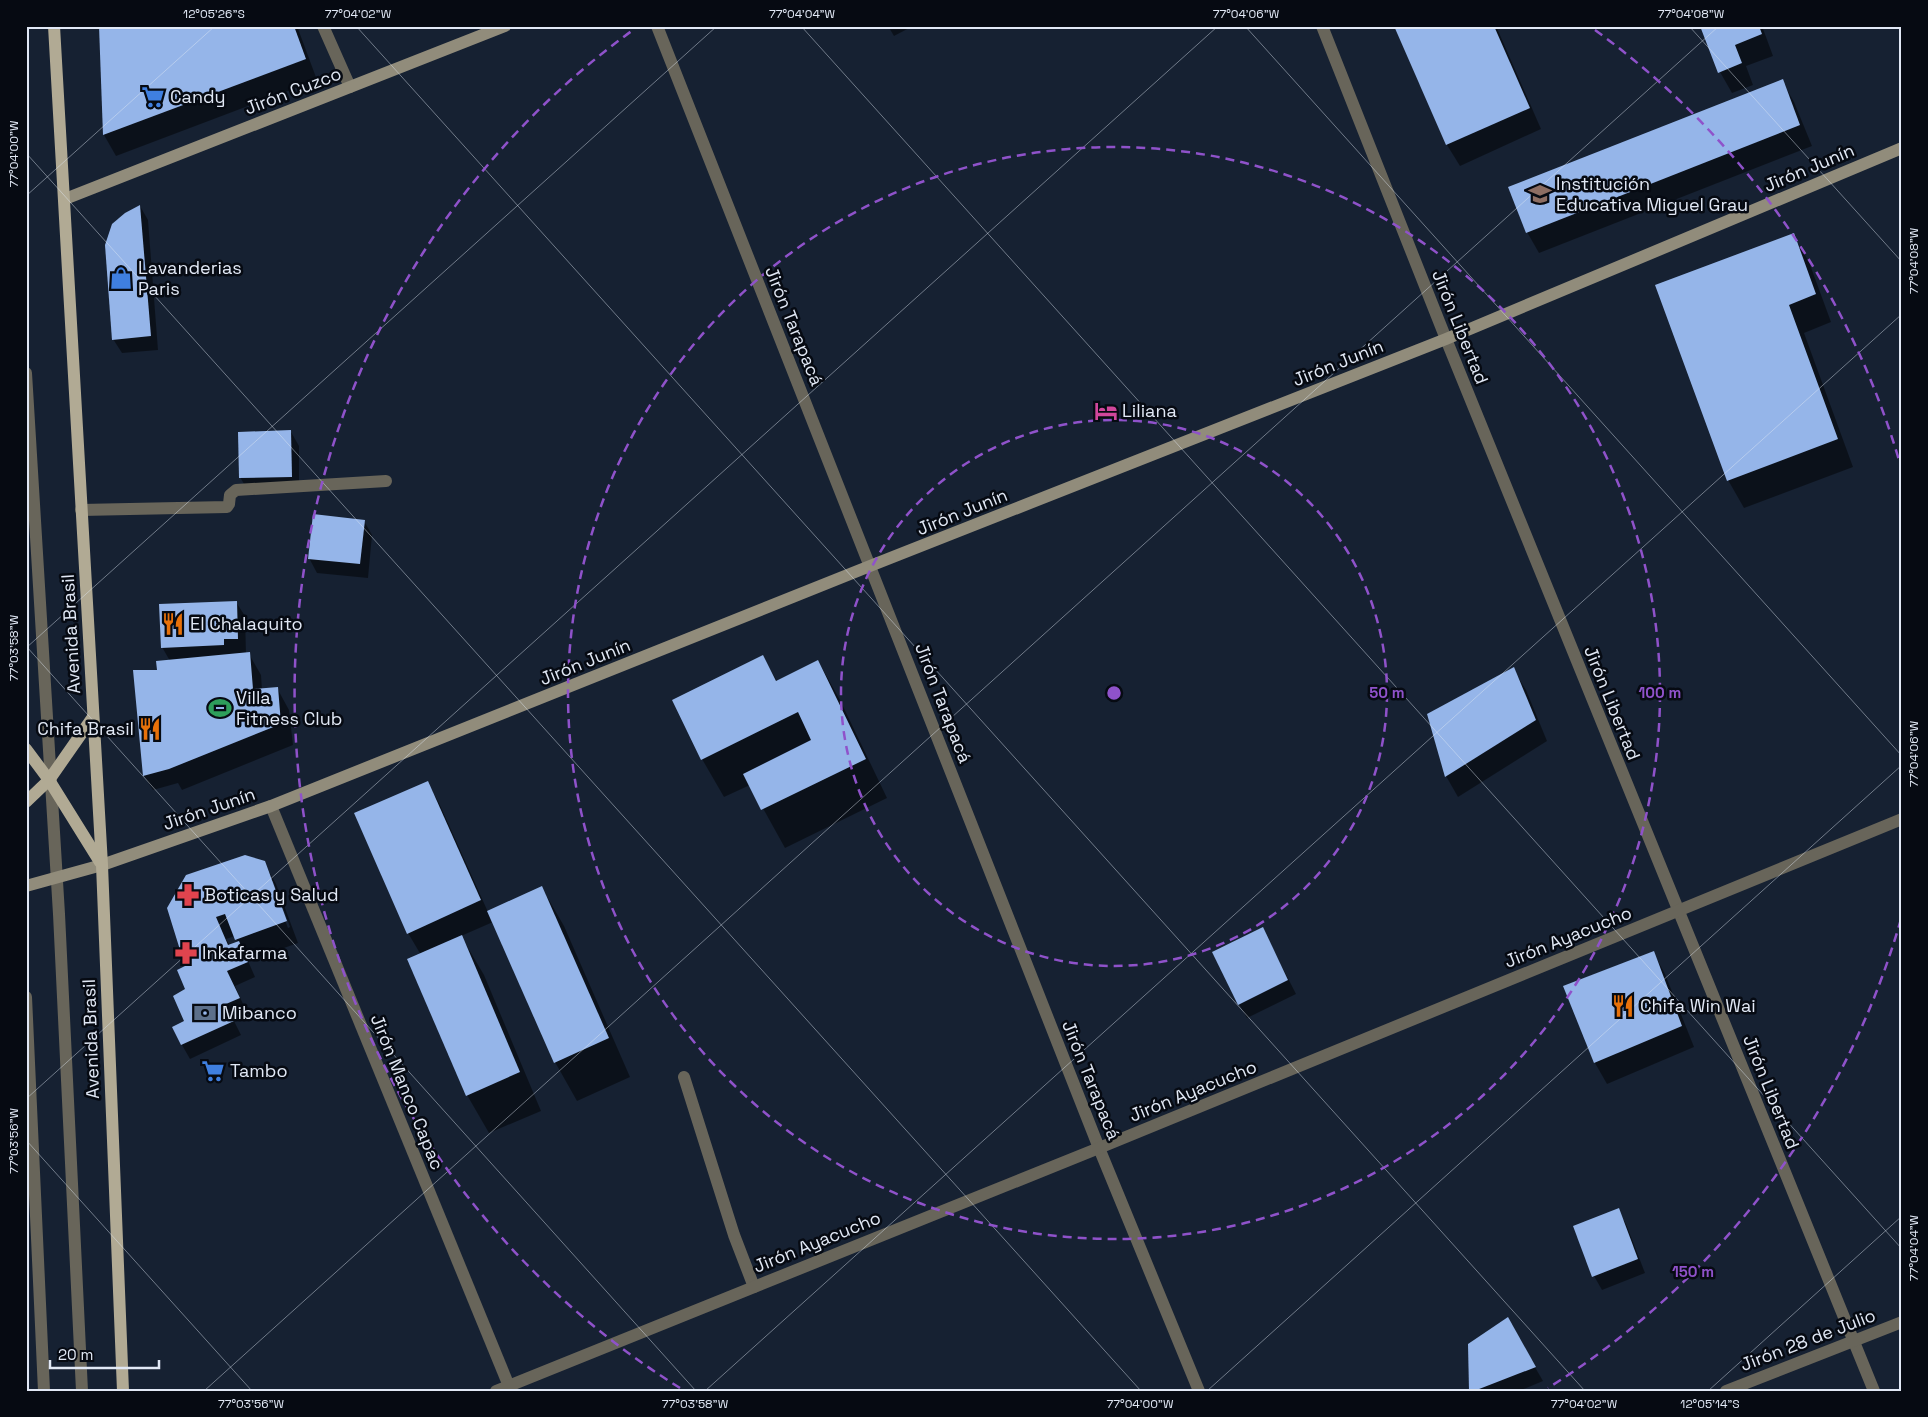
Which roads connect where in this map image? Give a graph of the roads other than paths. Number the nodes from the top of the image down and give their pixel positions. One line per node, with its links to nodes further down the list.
1 (54, 26): 8 (main road, Avenida Brasil)
2 (323, 26): 6 (street)
3 (506, 26): 6 (street, Jirón Cuzco)
4 (657, 26): 13 (street, Jirón Tarapacá)
5 (1322, 26): 9 (street, Jirón Libertad)
6 (350, 87): 8 (street, Jirón Cuzco)
7 (1902, 148): 9 (street, Jirón Junín)
8 (65, 199): 12 (main road, Avenida Brasil)
9 (1446, 339): 13 (street, Jirón Junín); 23 (street, Jirón Libertad)
10 (26, 373): 16 (street, Avenida Brasil)
11 (386, 481): 12 (street)
12 (81, 510): 14 (main road, Avenida Brasil)
13 (870, 566): 18 (street, Jirón Junín); 26 (street, Jirón Tarapacá)
14 (93, 718): 16 (main road); 20 (main road, Avenida Brasil)
15 (26, 749): 16 (main road)
16 (49, 780): 17 (main road); 20 (main road); 21 (street, Avenida Brasil)
17 (26, 802)
18 (271, 806): 20 (street, Jirón Junín); 30 (street, Jirón Manco Capac)
19 (1902, 819): 23 (street, Jirón Ayacucho)
20 (102, 865): 21 (street, Jirón Junín); 33 (main road, Avenida Brasil)
21 (56, 877): 22 (street, Jirón Junín); 32 (street, Avenida Brasil)
22 (26, 886)
23 (1678, 911): 26 (street, Jirón Ayacucho); 29 (street, Jirón Libertad)
24 (26, 997): 31 (street)
25 (684, 1076): 27 (street)
26 (1100, 1148): 27 (street, Jirón Ayacucho); 35 (street, Jirón Tarapacá)
27 (754, 1286): 30 (street, Jirón Ayacucho)
28 (1902, 1322): 29 (street, Jirón 28 de Julio)
29 (1854, 1340): 36 (street, Jirón 28 de Julio); 37 (street, Jirón Libertad)
30 (510, 1388): 34 (street, Jirón Ayacucho)
31 (44, 1391)
32 (82, 1391)
33 (123, 1391)
34 (496, 1391)
35 (1199, 1391)
36 (1726, 1391)
37 (1874, 1391)

